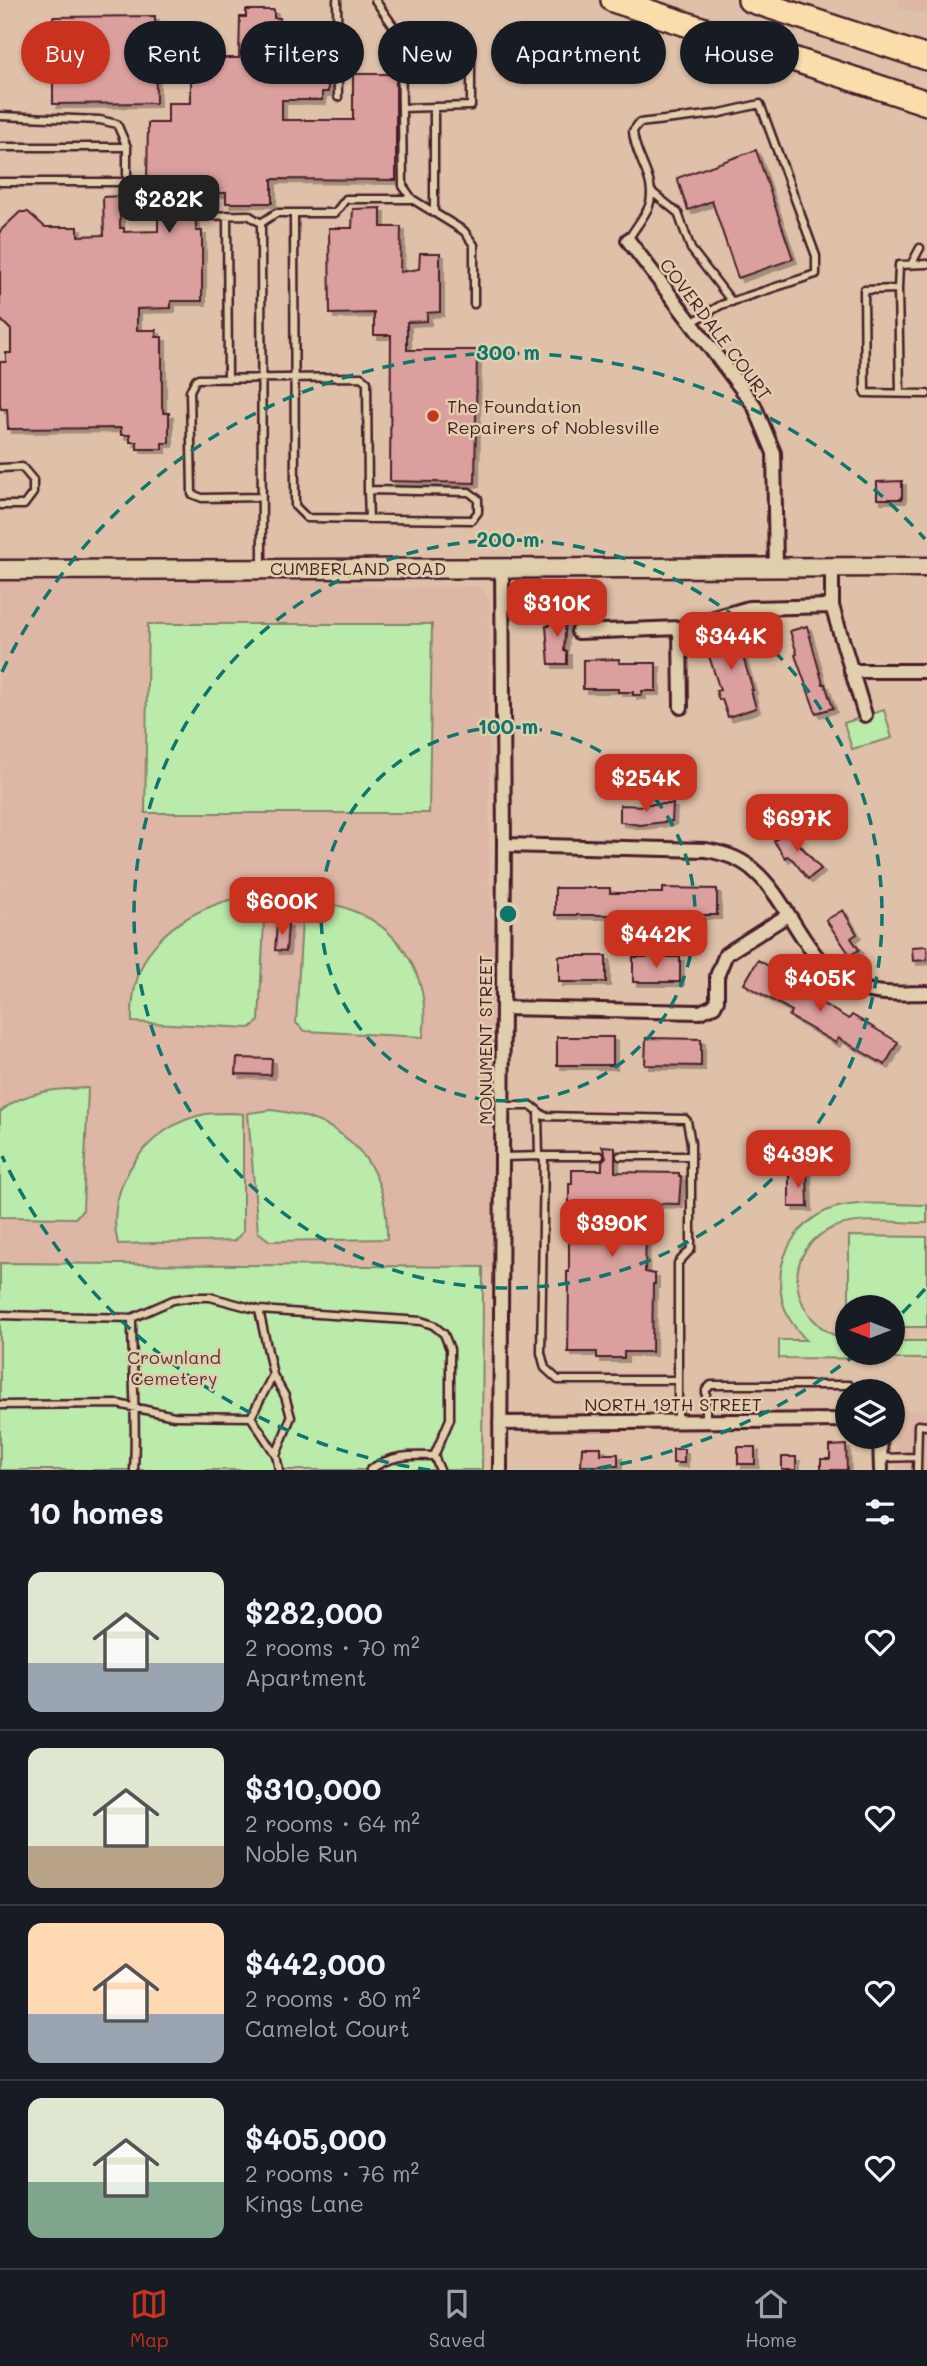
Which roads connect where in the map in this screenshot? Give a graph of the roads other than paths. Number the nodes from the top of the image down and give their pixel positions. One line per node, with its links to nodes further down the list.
1 (337, 0): 9 (lane)
2 (375, 0): 5 (lane)
3 (613, 0): 10 (highway)
4 (750, 0): 6 (highway)
5 (390, 21)
6 (927, 58)
7 (402, 84): 12 (lane)
8 (471, 84): 11 (lane)
9 (338, 97)
10 (927, 103)
11 (434, 107): 12 (lane); 20 (lane)
12 (402, 108): 18 (lane)
13 (0, 116): 15 (lane)
14 (0, 147): 15 (lane)
15 (127, 147): 16 (lane)
16 (0, 183)
17 (652, 191): 24 (lane); 29 (lane); 29 (lane)
18 (412, 199): 19 (lane); 20 (lane)
19 (294, 213): 23 (lane); 32 (lane)
20 (434, 213): 30 (lane)
21 (227, 215): 22 (lane); 23 (lane); 33 (lane)
22 (199, 216)
23 (261, 223): 34 (lane)
24 (628, 240): 31 (street, COVERDALE COURT)
25 (920, 248): 27 (lane)
26 (927, 264): 27 (lane)
27 (911, 265): 28 (lane)
28 (898, 289): 35 (lane); 35 (lane)
29 (732, 302): 31 (lane)
30 (474, 304)
31 (691, 323): 44 (street, COVERDALE COURT)
32 (295, 378): 34 (lane); 38 (lane); 41 (lane)
33 (228, 379): 34 (lane); 39 (lane)
34 (261, 379): 39 (lane)
35 (900, 393): 36 (lane)
36 (927, 394)
37 (0, 468): 40 (lane)
38 (369, 490): 41 (lane); 41 (lane)
39 (262, 497): 46 (lane)
40 (0, 505)
41 (369, 519)
42 (927, 567): 45 (street, CUMBERLAND ROAD)
43 (502, 568): 44 (street, CUMBERLAND ROAD); 46 (street, CUMBERLAND ROAD); 55 (street, MONUMENT STREET)
44 (776, 568): 45 (street, CUMBERLAND ROAD)
45 (832, 568): 48 (street)
46 (262, 569): 47 (street, CUMBERLAND ROAD)
47 (0, 570)
48 (832, 606): 49 (street); 51 (street)
49 (680, 628): 50 (street); 53 (street)
50 (578, 632)
51 (851, 671): 52 (street); 54 (street)
52 (927, 671)
53 (681, 707)
54 (865, 715)
55 (504, 845): 56 (street); 58 (street, MONUMENT STREET)
56 (788, 915): 57 (street); 58 (street)
57 (927, 993)
58 (503, 1008): 59 (street, MONUMENT STREET)
59 (502, 1106): 60 (lane); 65 (street, MONUMENT STREET)
60 (538, 1113): 61 (lane); 64 (lane)
61 (541, 1156): 62 (lane); 65 (lane); 70 (lane)
62 (600, 1156)
63 (620, 1156): 64 (lane)
64 (691, 1156): 70 (lane)
65 (502, 1157): 78 (street, MONUMENT STREET)
66 (258, 1310): 68 (lane); 69 (lane); 81 (lane)
67 (0, 1315): 68 (lane)
68 (132, 1318): 73 (lane)
69 (273, 1375): 74 (lane); 80 (lane)
70 (678, 1380): 77 (lane)
71 (835, 1385): 76 (lane)
72 (0, 1405): 73 (lane)
73 (136, 1407): 74 (lane); 84 (lane)
74 (251, 1418): 80 (lane)
75 (835, 1420): 76 (street, NORTH 19TH STREET)
76 (706, 1421): 77 (street, NORTH 19TH STREET)
77 (678, 1422): 78 (street, NORTH 19TH STREET)
78 (500, 1423): 88 (street, MONUMENT STREET)
79 (927, 1426): 82 (lane)
80 (276, 1455): 85 (lane)
81 (434, 1456): 86 (lane); 87 (lane)
82 (916, 1457): 83 (lane); 89 (lane)
83 (881, 1464)
84 (134, 1470)
85 (279, 1470)
86 (370, 1470)
87 (440, 1470)
88 (500, 1470)
89 (917, 1470)

